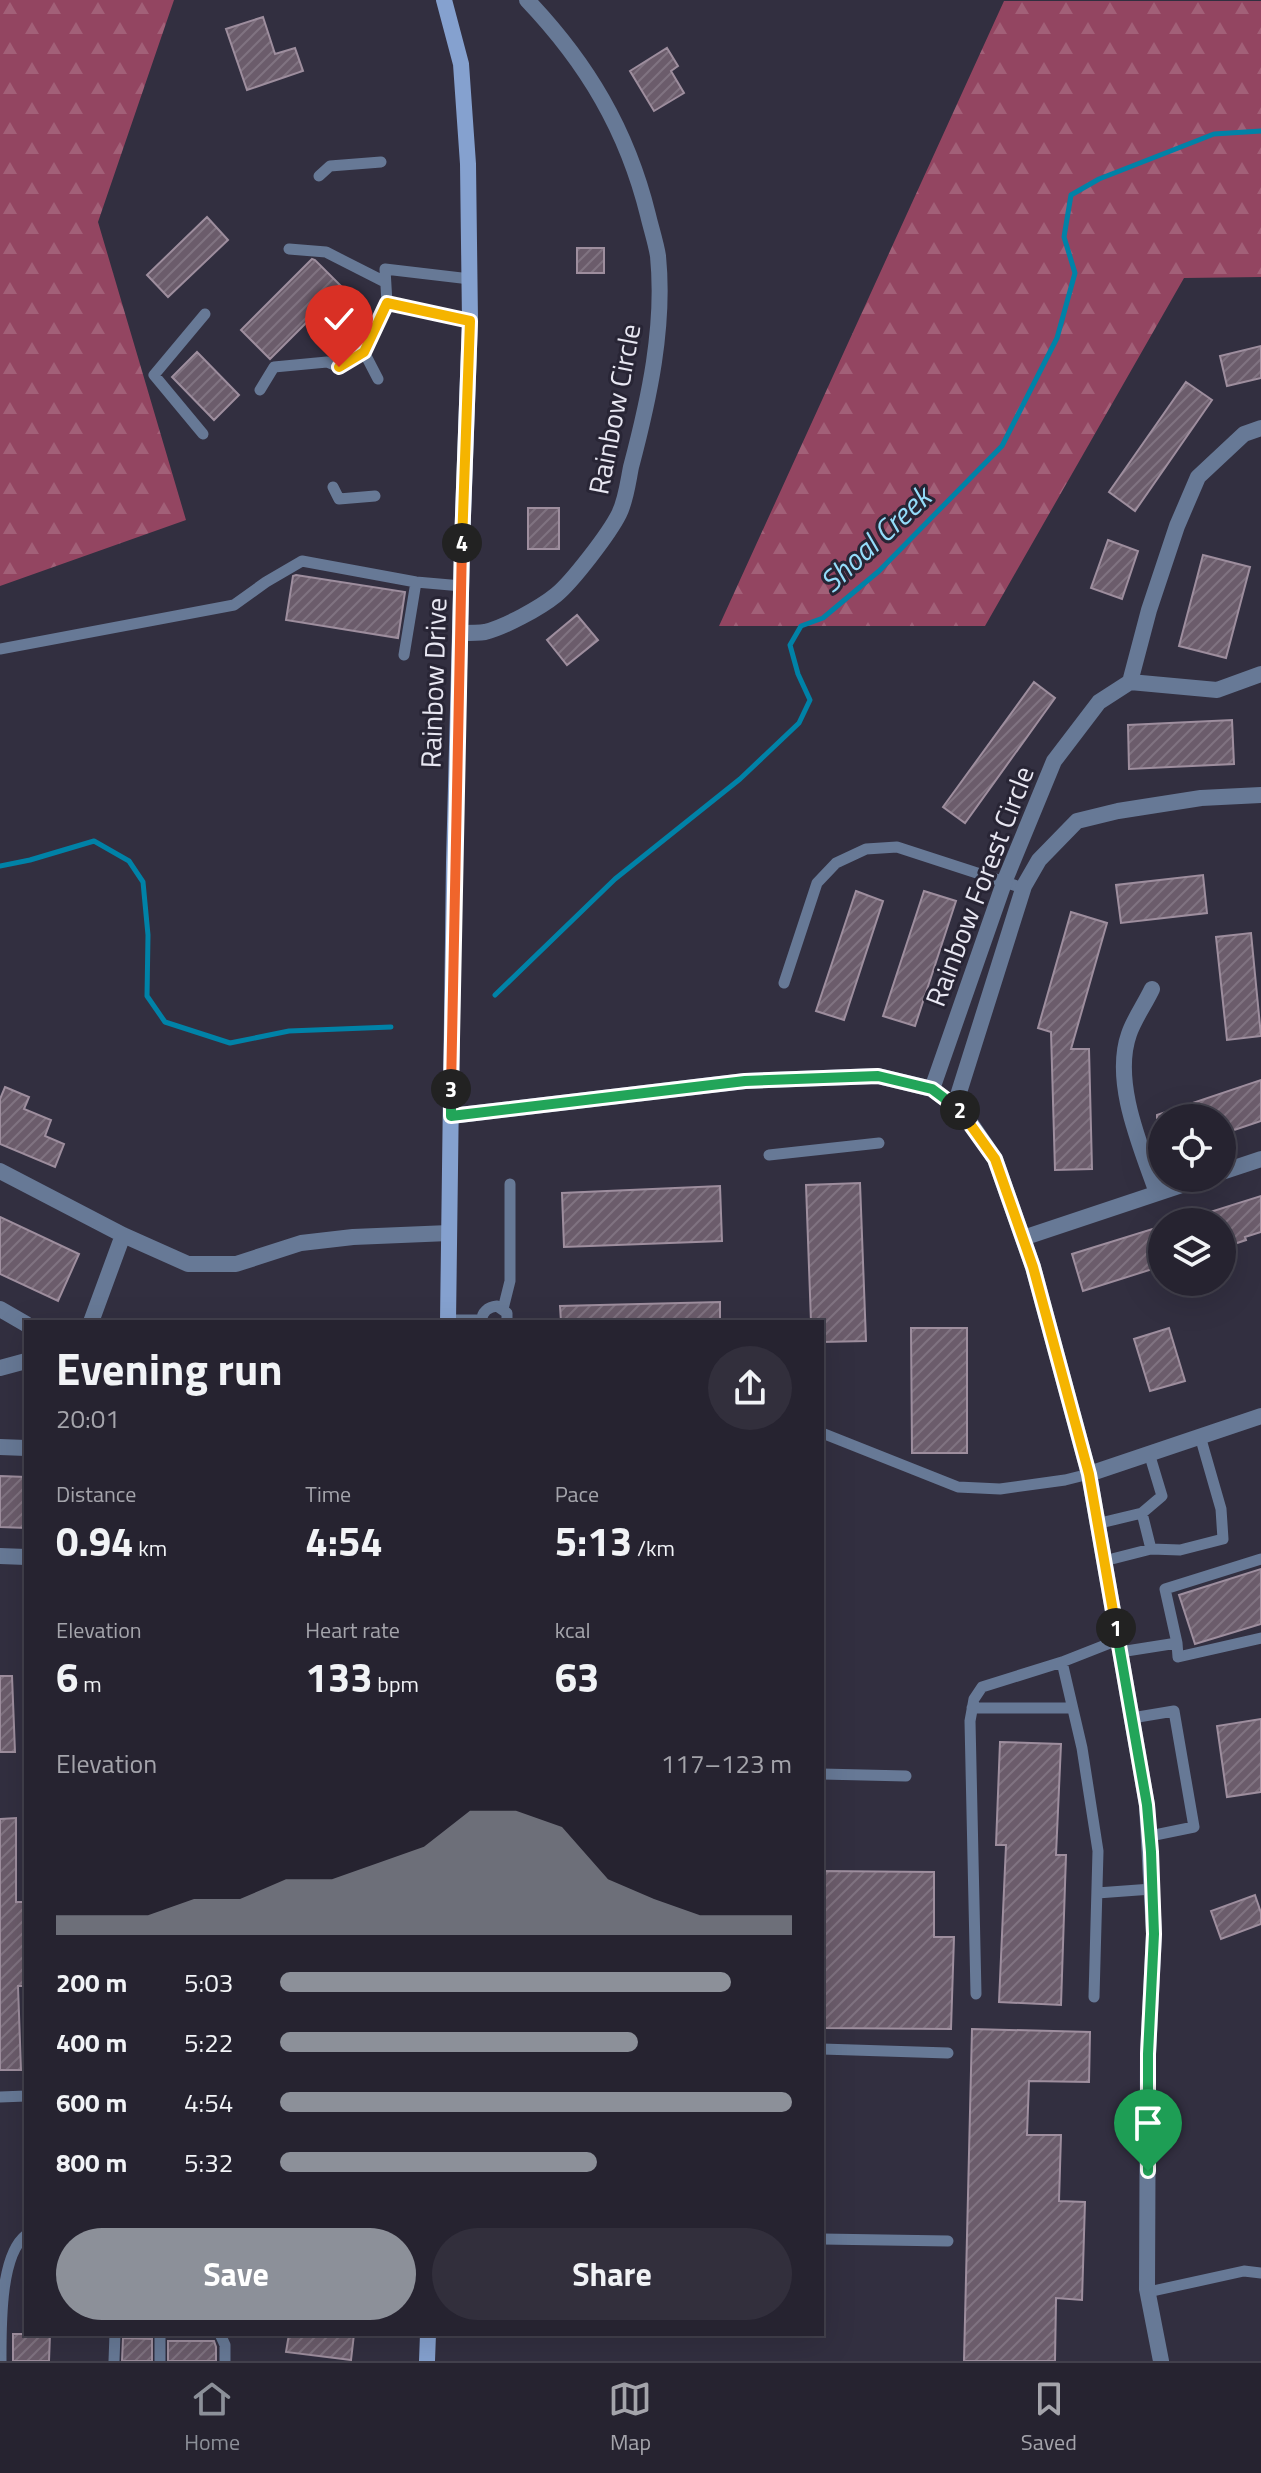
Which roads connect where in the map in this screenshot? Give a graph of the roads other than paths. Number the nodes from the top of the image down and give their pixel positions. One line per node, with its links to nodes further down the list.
1 (444, 0): 7 (street, Rainbow Drive)
2 (527, 0): 20 (street, Rainbow Circle)
3 (381, 162): 4 (lane)
4 (319, 176)
5 (289, 249): 6 (lane)
6 (385, 276): 7 (lane); 8 (lane)
7 (470, 279): 10 (street, Rainbow Drive)
8 (387, 303): 10 (lane); 11 (lane)
9 (205, 314): 15 (lane)
10 (470, 321): 19 (street, Rainbow Drive)
11 (364, 352): 12 (lane); 13 (lane)
12 (378, 379)
13 (260, 390)
14 (1261, 428): 24 (street)
15 (203, 434)
16 (333, 487): 17 (lane)
17 (375, 496)
18 (416, 582): 19 (lane); 21 (lane); 22 (lane)
19 (462, 586): 20 (street, Rainbow Drive)
20 (461, 633): 32 (street, Rainbow Drive)
21 (0, 649)
22 (404, 655)
23 (1261, 674): 24 (street)
24 (1130, 682): 26 (street, Rainbow Forest Circle)
25 (1261, 795): 27 (street)
26 (1004, 883): 27 (lane); 28 (lane); 30 (street, Rainbow Forest Circle)
27 (1023, 888): 31 (street)
28 (784, 983)
29 (1152, 989): 40 (street)
30 (932, 1089): 31 (street); 32 (street)
31 (955, 1105): 43 (street)
32 (451, 1116): 41 (street, Rainbow Drive)
33 (879, 1143): 34 (lane)
34 (769, 1155)
35 (1261, 1159): 36 (street)
36 (1236, 1167)
37 (0, 1171): 42 (street)
38 (510, 1184): 45 (lane)
39 (1160, 1192): 40 (street)
40 (1157, 1193): 43 (street)
41 (449, 1233): 42 (street); 47 (street, Rainbow Drive)
42 (123, 1235): 46 (street)
43 (1023, 1238): 59 (street)
44 (0, 1309): 50 (street)
45 (503, 1309): 48 (lane); 49 (lane)
46 (92, 1320)
47 (448, 1320)
48 (482, 1320)
49 (507, 1320)
50 (24, 1323)
51 (24, 1362): 52 (street)
52 (0, 1368)
53 (1261, 1416): 55 (street)
54 (824, 1434): 59 (lane)
55 (1200, 1436): 58 (street); 62 (lane)
56 (0, 1447): 57 (street)
57 (24, 1448)
58 (1149, 1453): 59 (street); 60 (lane)
59 (1089, 1474): 61 (street)
60 (1142, 1513): 61 (lane); 62 (lane)
61 (1096, 1524): 66 (street)
62 (1151, 1549): 66 (lane)
63 (0, 1556): 64 (street)
64 (24, 1557)
65 (1261, 1559): 68 (lane)
66 (1104, 1561): 69 (street)
67 (1261, 1638): 68 (lane)
68 (1177, 1643): 69 (lane)
69 (1119, 1646): 70 (lane); 73 (street)
70 (1062, 1662): 71 (lane); 72 (lane)
71 (972, 1708): 72 (lane); 79 (lane)
72 (1072, 1708): 78 (lane)
73 (1132, 1718): 76 (street); 76 (lane)
74 (824, 1774): 75 (lane)
75 (906, 1776)
76 (1150, 1836): 77 (street)
77 (1152, 1889): 78 (lane); 89 (street)
78 (1097, 1893): 80 (lane)
79 (976, 1994)
80 (1094, 1997)
81 (824, 2049): 82 (lane)
82 (948, 2053)
83 (24, 2096): 84 (lane)
84 (0, 2097)
85 (24, 2236): 94 (lane)
86 (824, 2239): 87 (lane)
87 (948, 2241)
88 (1261, 2273): 89 (lane)
89 (1148, 2292): 99 (street)
90 (115, 2336): 95 (lane)
91 (160, 2336): 96 (lane)
92 (221, 2336): 97 (lane)
93 (428, 2336): 98 (street)
94 (1, 2361)
95 (114, 2361)
96 (160, 2361)
97 (225, 2361)
98 (427, 2361)
99 (1161, 2361)

